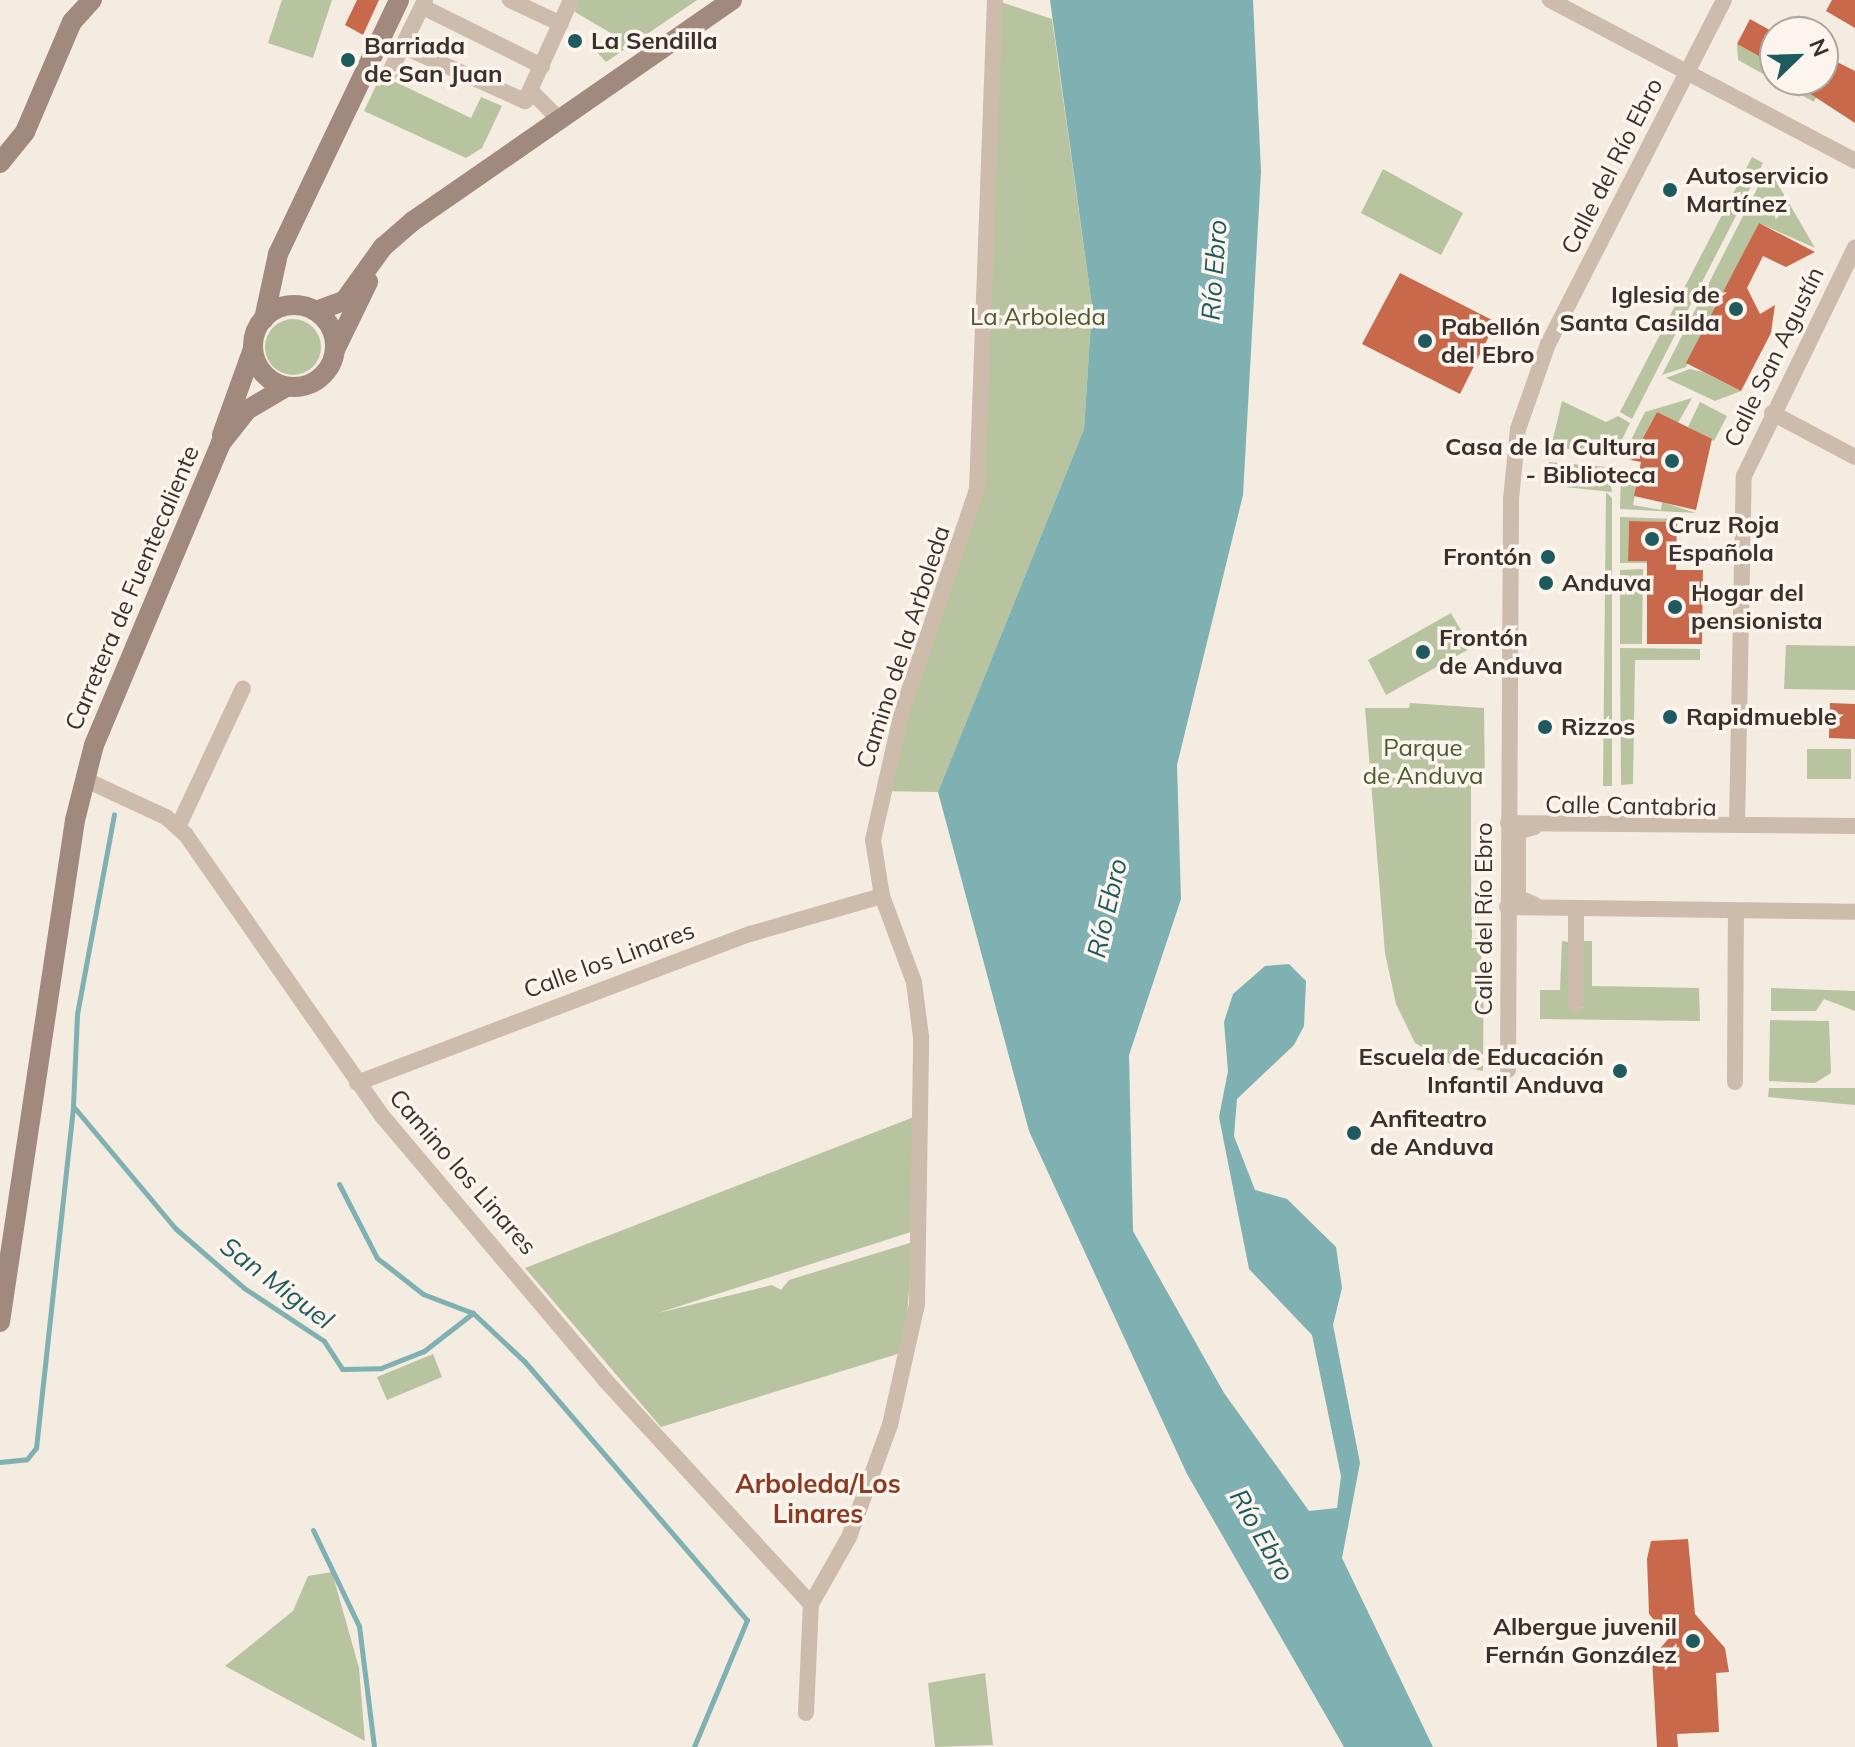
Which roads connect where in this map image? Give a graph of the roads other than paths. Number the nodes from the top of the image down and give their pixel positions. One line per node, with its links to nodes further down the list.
1 (92, 0): 18 (main road)
2 (510, 0): 10 (street)
3 (571, 0): 10 (street)
4 (732, 0): 16 (main road)
5 (995, 0): 36 (street, Camino de la Arboleda)
6 (1550, 0): 13 (street)
7 (1724, 0): 13 (street, Calle del Río Ebro)
8 (398, 2): 9 (street); 20 (main road)
9 (424, 2): 11 (street); 12 (street)
10 (561, 24): 12 (street)
11 (402, 46): 14 (street); 15 (street)
12 (542, 66): 15 (street)
13 (1687, 74): 17 (street); 32 (street, Calle del Río Ebro)
14 (387, 78)
15 (531, 91): 16 (street)
16 (552, 115): 21 (main road)
17 (1855, 161)
18 (0, 163)
19 (1855, 247): 27 (street, Calle San Agustín)
20 (278, 254): 22 (main road); 23 (main road)
21 (373, 260): 22 (main road); 25 (main road)
22 (306, 308): 23 (main road); 25 (main road)
23 (264, 319): 24 (main road)
24 (253, 349): 26 (main road); 28 (main road)
25 (335, 350): 26 (main road)
26 (286, 387): 28 (main road)
27 (1772, 413): 29 (street); 33 (street, Calle San Agustín)
28 (221, 443): 31 (main road, Carretera de Fuentecaliente)
29 (1855, 457)
30 (243, 688): 34 (street)
31 (84, 779): 34 (street, Camino los Linares); 45 (main road, Carretera de Fuentecaliente)
32 (1508, 823): 33 (street, Calle Cantabria); 37 (street, Calle del Río Ebro)
33 (1737, 825): 35 (street, Calle Cantabria)
34 (178, 827): 44 (street, Camino los Linares)
35 (1855, 829): 39 (street, Calle Cantabria)
36 (882, 896): 44 (street, Calle los Linares); 46 (street, Camino de la Arboleda)
37 (1507, 907): 38 (street, Calle Cantabria); 42 (street, Calle del Río Ebro)
38 (1576, 909): 40 (street, Calle Cantabria); 41 (street)
39 (1855, 910): 40 (street, Calle Cantabria)
40 (1736, 911): 43 (street)
41 (1576, 1003)
42 (1508, 1070)
43 (1735, 1082)
44 (357, 1083): 46 (street, Camino los Linares)
45 (0, 1322)
46 (811, 1604): 47 (street, Camino de la Arboleda)
47 (806, 1713)

